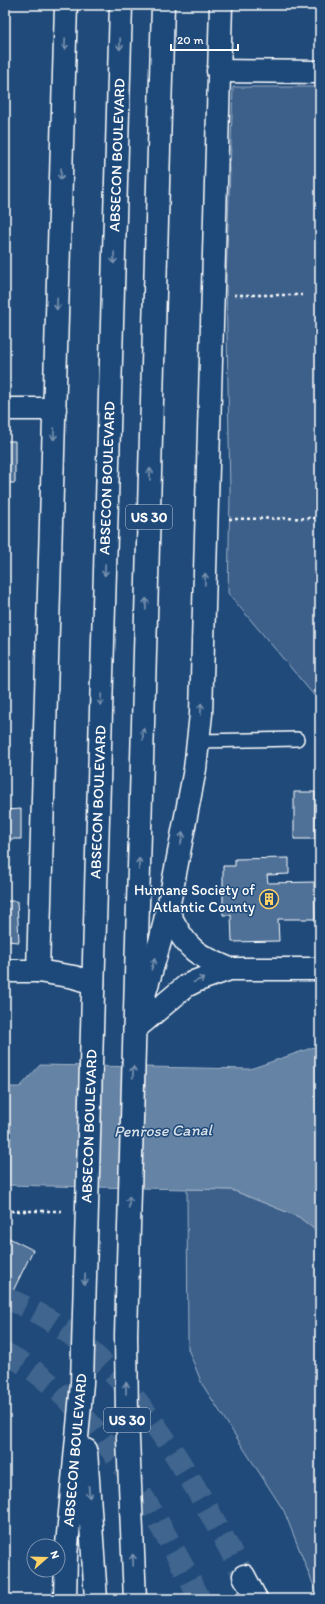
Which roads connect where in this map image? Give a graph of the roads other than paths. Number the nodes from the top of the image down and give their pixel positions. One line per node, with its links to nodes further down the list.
1 (66, 5): 8 (main road, one-way to 8)
2 (121, 5): 16 (main road, ABSECON BOULEVARD / US 30, one-way to 16)
3 (163, 5): 17 (main road, US 30, one-way to 3)
4 (221, 5): 5 (main road)
5 (218, 71): 6 (main road); 10 (main road, one-way to 5)
6 (320, 72)
7 (5, 409): 8 (main road)
8 (55, 409): 15 (main road, one-way to 15)
9 (297, 739): 10 (lane)
10 (199, 740): 11 (main road, one-way to 10)
11 (166, 910): 12 (main road); 17 (main road, one-way to 11)
12 (230, 969): 13 (main road); 17 (main road, one-way to 12)
13 (320, 969)
14 (5, 971): 15 (main road)
15 (38, 971): 16 (main road)
16 (93, 982): 18 (main road, ABSECON BOULEVARD / US 30, one-way to 18)
17 (135, 1029): 22 (main road, US 30, one-way to 17)
18 (82, 1383): 20 (main road, ABSECON BOULEVARD / US 30); 21 (main road, one-way to 21)
19 (244, 1576): 23 (main road)
20 (65, 1599)
21 (96, 1599)
22 (135, 1599)
23 (256, 1599)

